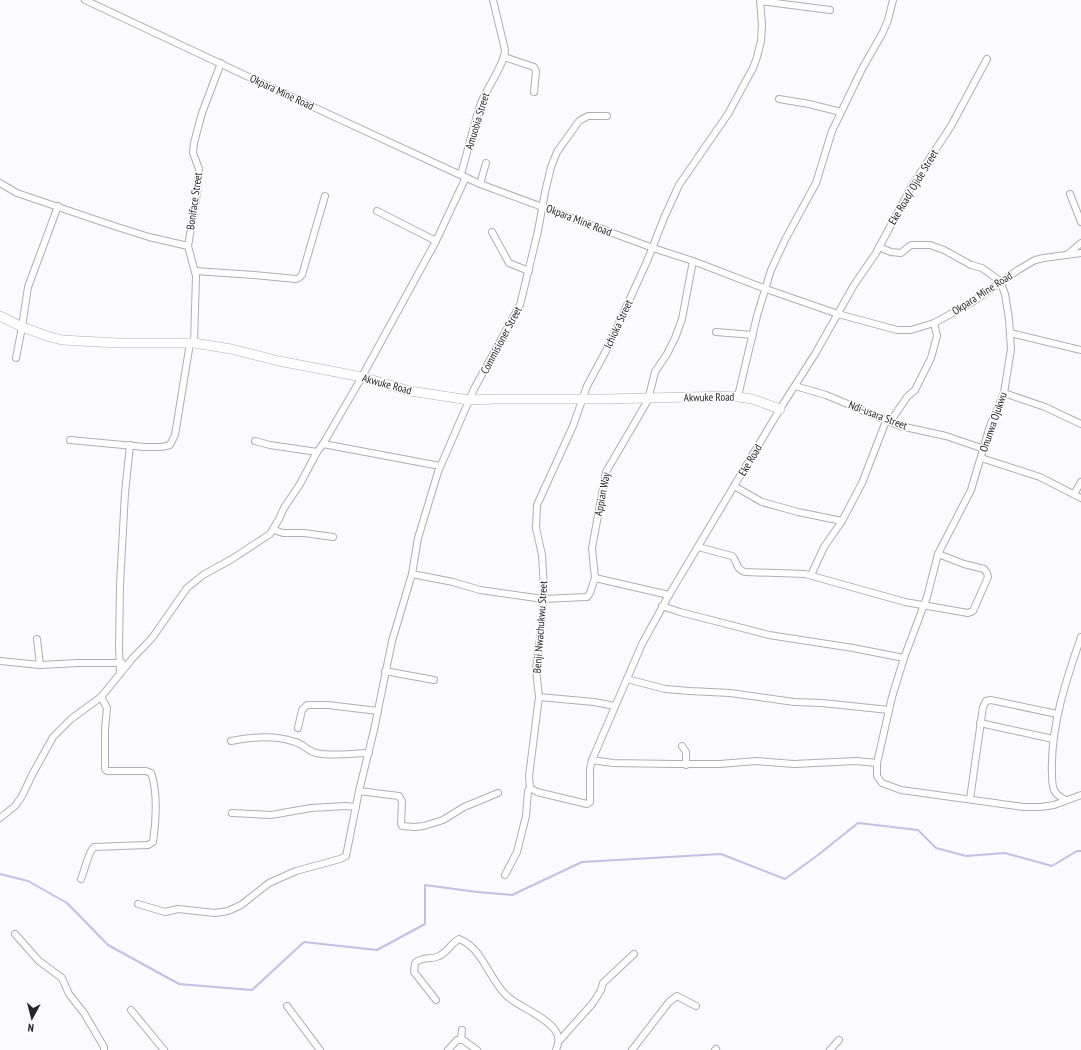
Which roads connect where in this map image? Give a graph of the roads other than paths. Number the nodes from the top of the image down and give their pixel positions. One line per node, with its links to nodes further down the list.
1 (85, 0): 8 (street, Okpara Mine Road)
2 (493, 0): 6 (street)
3 (760, 0): 5 (street); 28 (street, Ichioka Street)
4 (893, 0): 11 (street)
5 (830, 10)
6 (504, 57): 9 (street); 14 (street, Amuobia Street)
7 (987, 59): 27 (street, Eke Road/ Ojide Street)
8 (221, 63): 14 (street, Okpara Mine Road); 26 (street, Boniface Street)
9 (534, 92)
10 (779, 99): 11 (street)
11 (842, 112): 35 (street)
12 (607, 116): 20 (street, Commisioner Street)
13 (486, 163): 16 (street)
14 (463, 176): 16 (street, Okpara Mine Road); 24 (street, Amuobia Street)
15 (0, 183): 19 (street)
16 (480, 184): 20 (street, Okpara Mine Road)
17 (1070, 194): 22 (street)
18 (325, 196): 32 (street)
19 (58, 206): 26 (street); 39 (street)
20 (542, 206): 28 (street, Okpara Mine Road); 33 (street, Commisioner Street)
21 (377, 211): 24 (street)
22 (1081, 222)
23 (492, 232): 33 (street)
24 (436, 241): 46 (street, Amuobia Street)
25 (1081, 243): 30 (street)
26 (188, 246): 32 (street, Boniface Street)
27 (879, 247): 34 (street); 36 (street, Eke Road/ Ojide Street)
28 (653, 248): 31 (street, Okpara Mine Road); 52 (street, Ichioka Street)
29 (1081, 253): 30 (street, Okpara Mine Road)
30 (1068, 254): 34 (street, Okpara Mine Road)
31 (693, 261): 35 (street, Okpara Mine Road); 50 (street, Appian Way)
32 (195, 271): 43 (street, Boniface Street)
33 (529, 271): 51 (street, Commisioner Street)
34 (1000, 281): 38 (street, Okpara Mine Road); 41 (street, Onunwa Ojukwu)
35 (766, 289): 36 (street, Okpara Mine Road); 42 (street)
36 (838, 314): 38 (street, Okpara Mine Road); 47 (street, Eke Road)
37 (0, 316): 39 (main road, Akwuke Road)
38 (934, 323): 54 (street)
39 (22, 328): 43 (main road, Akwuke Road); 45 (street)
40 (716, 332): 42 (street)
41 (1010, 333): 44 (street); 48 (street, Onunwa Ojukwu)
42 (753, 335): 49 (street)
43 (192, 343): 46 (main road, Akwuke Road); 59 (street, Boniface Street)
44 (1081, 350)
45 (16, 358)
46 (362, 377): 51 (main road, Akwuke Road); 58 (street, Amuobia Street)
47 (795, 386): 53 (street, Eke Road); 54 (street, Ndi-usara Street)
48 (1004, 393): 55 (street); 60 (street, Onunwa Ojukwu)
49 (738, 396): 50 (main road, Akwuke Road); 53 (main road, Akwuke Road)
50 (648, 398): 52 (main road, Akwuke Road); 75 (street, Appian Way)
51 (469, 400): 52 (main road, Akwuke Road); 63 (street, Commisioner Street)
52 (581, 400): 77 (street, Benji Nwachukwu Street)
53 (780, 409): 65 (street, Eke Road)
54 (888, 421): 60 (street, Ndi-usara Street); 68 (street)
55 (1081, 424)
56 (70, 440): 59 (street, Boniface Street)
57 (255, 441): 61 (street)
58 (323, 444): 61 (street, Amuobia Street); 63 (street)
59 (130, 445): 84 (street)
60 (984, 449): 62 (street, Onunwa Ojukwu)
61 (317, 452): 69 (street, Amuobia Street)
62 (981, 458): 66 (street); 72 (street, Onunwa Ojukwu)
63 (440, 466): 73 (street, Commisioner Street)
64 (1081, 482): 66 (street)
65 (734, 486): 68 (street); 71 (street, Eke Road)
66 (1074, 494): 67 (street)
67 (1081, 498)
68 (842, 521): 74 (street)
69 (274, 530): 70 (street); 86 (street)
70 (333, 537)
71 (698, 547): 74 (street); 76 (street, Eke Road)
72 (938, 554): 78 (street, Onunwa Ojukwu); 78 (street)
73 (412, 574): 77 (street); 87 (street, Commisioner Street)
74 (811, 575): 78 (street)
75 (595, 578): 76 (street); 77 (street)
76 (669, 595): 79 (street, Eke Road)
77 (543, 599): 92 (street, Benji Nwachukwu Street)
78 (924, 604): 82 (street, Onunwa Ojukwu)
79 (662, 606): 82 (street); 89 (street, Eke Road)
80 (1081, 636): 96 (street)
81 (37, 639): 85 (street)
82 (904, 658): 94 (street, Onunwa Ojukwu)
83 (0, 661): 85 (street)
84 (119, 662): 85 (street); 86 (street); 88 (street)
85 (40, 665)
86 (127, 665): 88 (street)
87 (385, 671): 90 (street); 95 (street, Commisioner Street)
88 (120, 674): 91 (street)
89 (627, 679): 93 (street, Eke Road); 94 (street)
90 (434, 680)
91 (101, 697): 114 (street); 116 (street)
92 (539, 697): 93 (street); 106 (street, Benji Nwachukwu Street)
93 (615, 706): 103 (street, Eke Road)
94 (889, 710): 104 (street, Onunwa Ojukwu)
95 (378, 711): 98 (street); 102 (street, Commisioner Street)
96 (1058, 714): 97 (street); 99 (street)
97 (980, 723): 99 (street); 110 (street)
98 (298, 728)
99 (1053, 738): 111 (street)
100 (230, 740): 102 (street)
101 (682, 746): 105 (street)
102 (369, 753): 107 (street, Commisioner Street)
103 (592, 760): 105 (street); 106 (street, Eke Road)
104 (877, 763): 105 (street); 110 (street)
105 (686, 764)
106 (530, 788): 115 (street, Benji Nwachukwu Street)
107 (360, 791): 108 (street); 112 (street, Commisioner Street)
108 (498, 793)
109 (1081, 795): 111 (street)
110 (970, 800): 111 (street)
111 (1065, 800)
112 (356, 807): 113 (street); 117 (street, Commisioner Street)
113 (232, 813)
114 (0, 818)
115 (505, 875)
116 (81, 879)
117 (138, 904)
118 (15, 934): 128 (street)
119 (634, 954): 127 (street)
120 (436, 1000): 127 (street)
121 (287, 1006): 130 (street)
122 (696, 1006): 134 (street)
123 (131, 1010): 129 (street)
124 (462, 1030): 125 (street)
125 (461, 1040): 131 (street); 132 (street)
126 (839, 1040): 135 (street)
127 (559, 1041): 133 (street)
128 (104, 1050)
129 (164, 1050)
130 (320, 1050)
131 (448, 1050)
132 (477, 1050)
133 (556, 1050)
134 (632, 1050)
135 (830, 1050)

